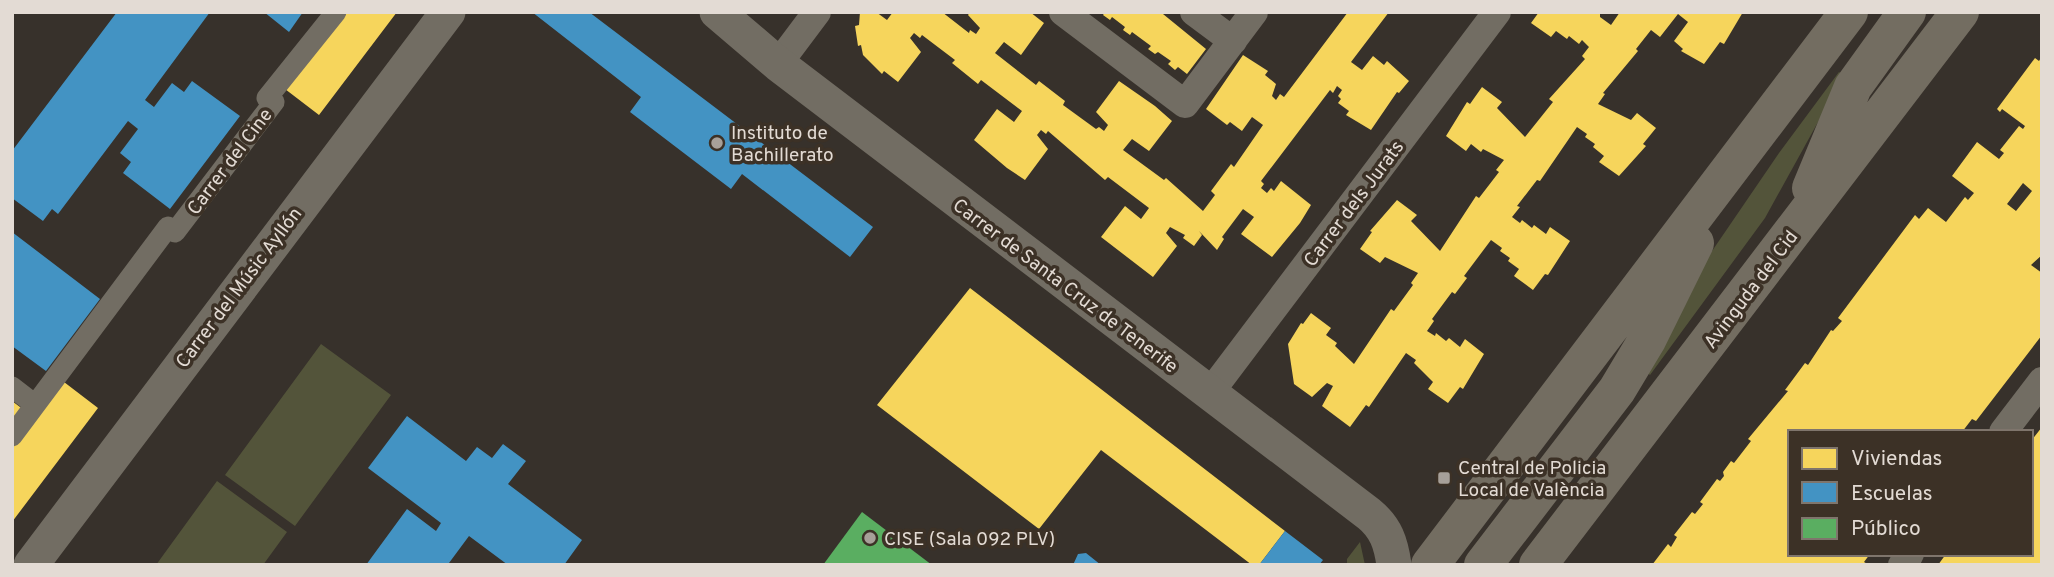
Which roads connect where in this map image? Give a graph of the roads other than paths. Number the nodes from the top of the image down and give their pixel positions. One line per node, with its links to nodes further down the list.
1 (336, 12): 20 (street, Carrer del Cine)
2 (448, 12): 23 (street, Carrer del Músic Ayllón)
3 (700, 12): 14 (street, Carrer de Santa Cruz de Tenerife)
4 (716, 12): 14 (street, Carrer de Santa Cruz de Tenerife)
5 (817, 12): 14 (street)
6 (1194, 12): 13 (street)
7 (1254, 12): 13 (street)
8 (1497, 12): 19 (street, Carrer dels Jurats)
9 (1849, 12): 15 (main road)
10 (1907, 12): 16 (main road)
11 (1960, 12): 16 (main road, Avinguda del Cid)
12 (1067, 14): 13 (street)
13 (1233, 41)
14 (765, 55): 19 (street, Carrer de Santa Cruz de Tenerife)
15 (1735, 163): 25 (main road); 26 (main road)
16 (1795, 229): 27 (main road, Avinguda del Cid)
17 (2042, 381): 21 (street)
18 (12, 387): 20 (street)
19 (1209, 394): 24 (street, Carrer de Santa Cruz de Tenerife)
20 (34, 404): 22 (street, Carrer del Cine)
21 (2005, 430)
22 (12, 436)
23 (30, 565)
24 (1394, 565)
25 (1430, 565)
26 (1483, 565)
27 (1538, 565)

